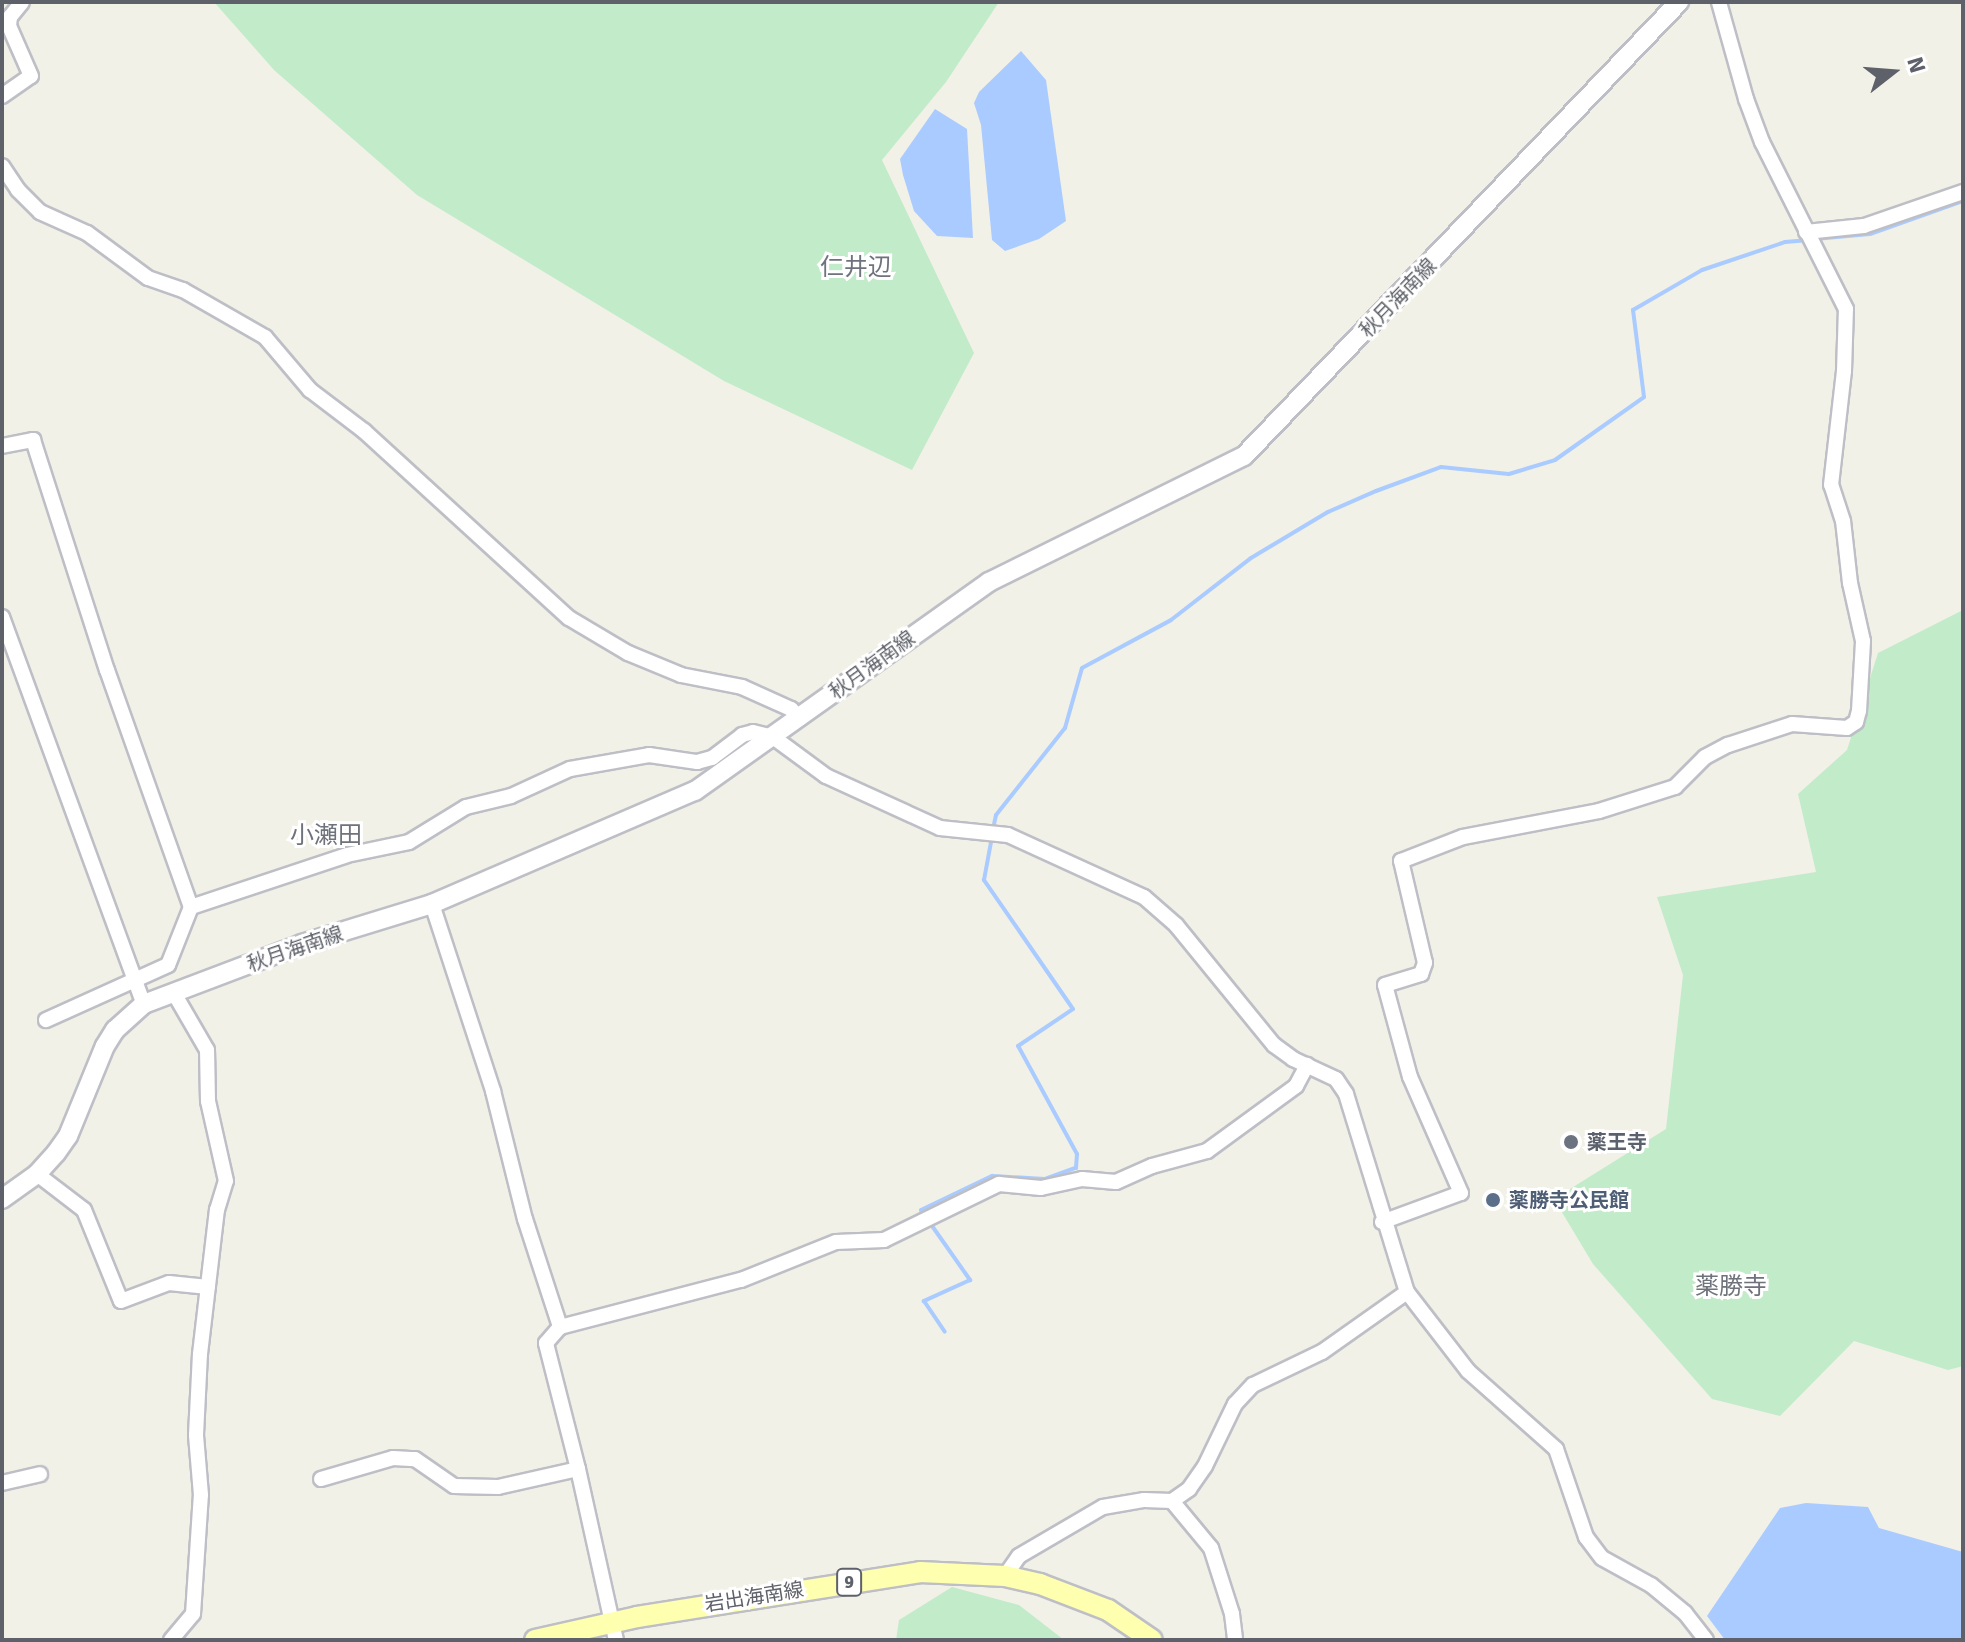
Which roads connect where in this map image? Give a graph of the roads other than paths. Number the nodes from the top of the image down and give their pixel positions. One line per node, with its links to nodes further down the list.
1 (22, 2): 4 (street)
2 (1679, 2): 10 (main road, 秋月海南線)
3 (1719, 2): 7 (street)
4 (2, 96)
5 (2, 166): 10 (street)
6 (1963, 192): 7 (street)
7 (1806, 232): 21 (street)
8 (2, 446): 13 (street)
9 (2, 617): 14 (street)
10 (800, 718): 11 (main road, 秋月海南線)
11 (773, 737): 12 (main road, 秋月海南線); 13 (street); 18 (street)
12 (432, 904): 15 (main road, 秋月海南線); 24 (street)
13 (191, 907): 14 (street)
14 (135, 980): 16 (street); 17 (street)
15 (174, 993): 16 (main road, 秋月海南線); 22 (street)
16 (144, 1004): 19 (main road, 秋月海南線)
17 (46, 1020)
18 (1307, 1065): 21 (street); 24 (street)
19 (37, 1174): 20 (main road, 秋月海南線); 22 (street)
20 (2, 1199)
21 (1382, 1222): 23 (street)
22 (208, 1287): 32 (street)
23 (1407, 1292): 29 (street); 36 (street)
24 (560, 1327): 25 (street)
25 (578, 1469): 27 (street); 31 (street)
26 (40, 1474): 28 (street)
27 (321, 1479)
28 (2, 1483)
29 (1172, 1501): 30 (street); 35 (street)
30 (1005, 1576): 31 (main road, 岩出海南線 / 9); 34 (main road, 岩出海南線 / 9)
31 (614, 1631): 33 (main road, 岩出海南線 / 9)
32 (171, 1640)
33 (535, 1640)
34 (1152, 1640)
35 (1235, 1640)
36 (1706, 1640)

